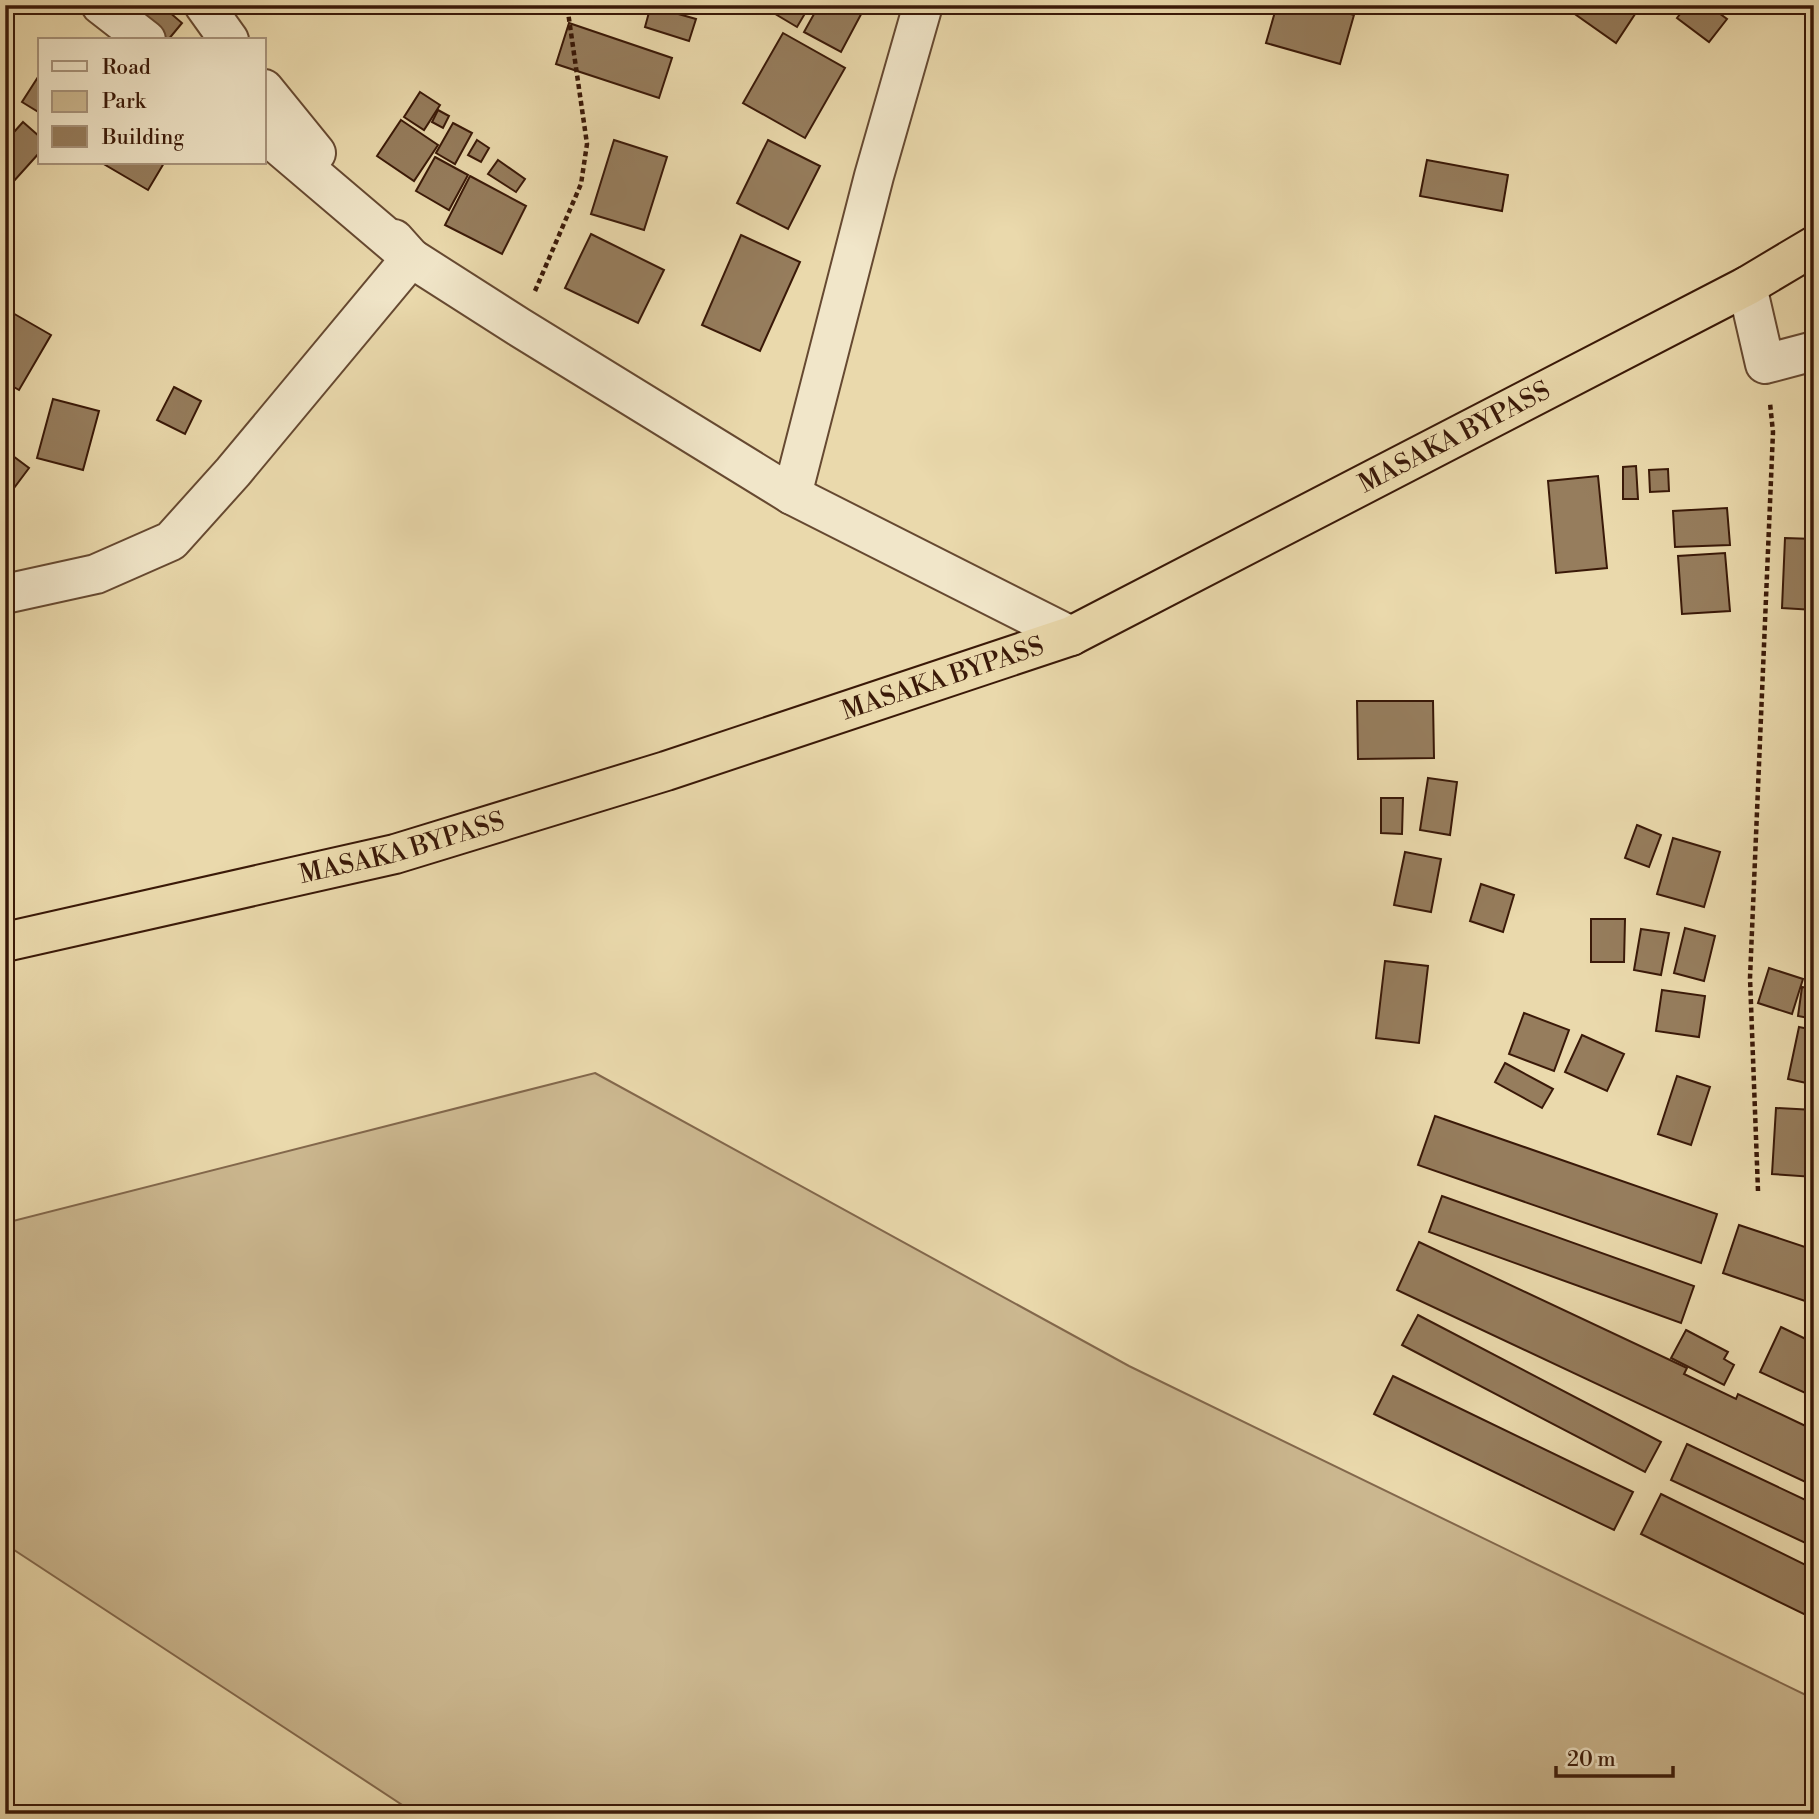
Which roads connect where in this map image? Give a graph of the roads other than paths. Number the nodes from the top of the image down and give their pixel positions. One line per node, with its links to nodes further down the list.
1 (101, 5): 4 (street)
2 (204, 5): 5 (street)
3 (923, 5): 12 (street)
4 (143, 38)
5 (228, 38)
6 (266, 92): 9 (street)
7 (266, 135): 9 (street)
8 (1814, 246): 10 (highway, MASAKA BYPASS)
9 (411, 258): 12 (street); 13 (street)
10 (1746, 286): 11 (street); 14 (highway, MASAKA BYPASS)
11 (1814, 351)
12 (792, 495): 14 (street)
13 (5, 594)
14 (1071, 636): 15 (highway, MASAKA BYPASS)
15 (5, 942)

